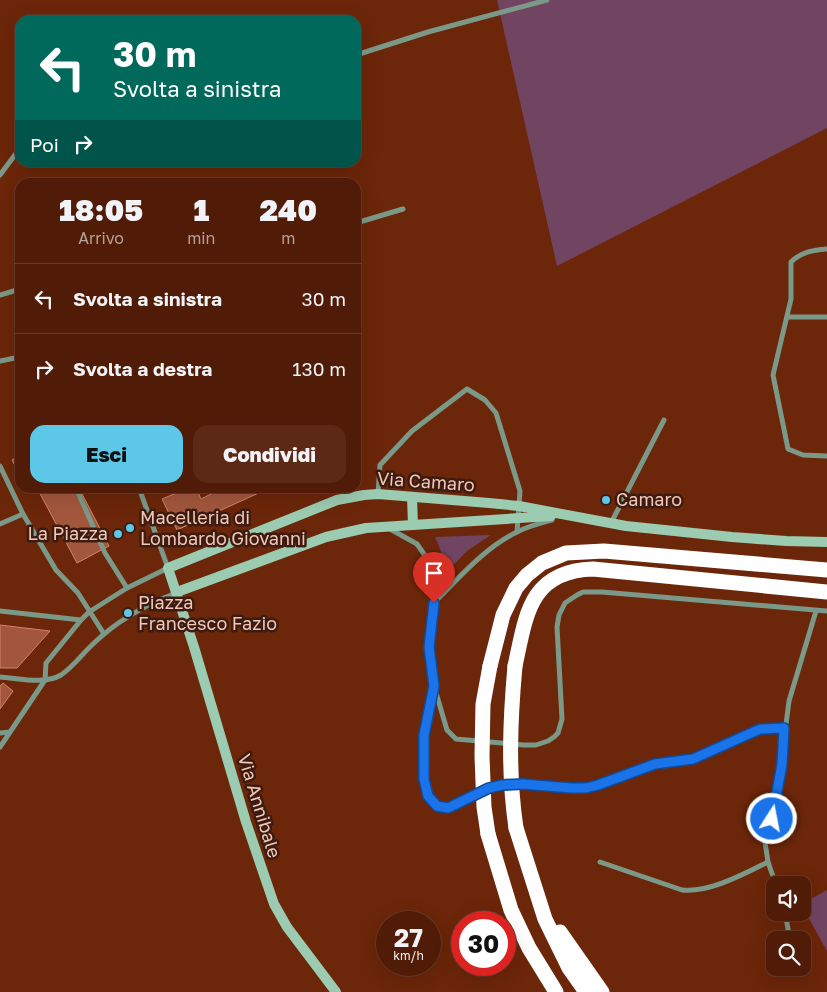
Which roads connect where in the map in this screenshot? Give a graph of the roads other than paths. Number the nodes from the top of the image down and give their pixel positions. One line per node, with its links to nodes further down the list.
1 (547, 0): 2 (street)
2 (361, 53)
3 (15, 155): 4 (street)
4 (0, 175)
5 (403, 209): 6 (street)
6 (361, 222)
7 (827, 249): 10 (street)
8 (15, 290): 9 (street)
9 (0, 295)
10 (787, 316): 11 (street); 15 (street)
11 (827, 317)
12 (15, 358): 13 (street)
13 (0, 361)
14 (664, 420): 25 (street)
15 (827, 456)
16 (0, 466): 22 (street)
17 (78, 493): 33 (street)
18 (140, 493): 31 (street)
19 (378, 494): 20 (street, Via Camaro); 21 (street); 31 (street, Via Camaro)
20 (412, 497): 21 (street, Via Camaro); 27 (street)
21 (519, 506): 23 (street, Via Camaro); 24 (street)
22 (23, 514): 26 (street); 39 (street)
23 (564, 516): 24 (street, Via Camaro); 25 (street, Via Camaro); 29 (street)
24 (518, 519): 27 (street, Via Camaro); 29 (street)
25 (611, 523): 30 (street, Via Camaro)
26 (0, 524)
27 (413, 525): 28 (street, Via Camaro)
28 (385, 527): 34 (street, Via Camaro); 36 (street)
29 (517, 532): 36 (street)
30 (827, 542)
31 (172, 566): 33 (street); 34 (street, Via Annibale)
32 (827, 570): 55 (highway, bridge)
33 (127, 588): 39 (street)
34 (181, 591): 42 (street); 54 (street, Via Annibale)
35 (827, 592): 53 (highway, bridge)
36 (434, 603): 45 (street)
37 (0, 611): 41 (street)
38 (816, 611): 40 (street); 45 (street); 46 (street)
39 (89, 612): 41 (street); 42 (street)
40 (827, 612)
41 (82, 620): 44 (street)
42 (104, 634): 44 (street)
43 (0, 677): 44 (street)
44 (45, 680): 47 (street)
45 (434, 686): 46 (street)
46 (784, 728): 51 (street)
47 (10, 732): 48 (street); 49 (street)
48 (0, 733)
49 (0, 747)
50 (600, 862): 51 (street)
51 (768, 862): 52 (street)
52 (773, 876)
53 (535, 891): 56 (highway); 57 (highway)
54 (336, 992)
55 (556, 992)
56 (586, 992)
57 (602, 992)

